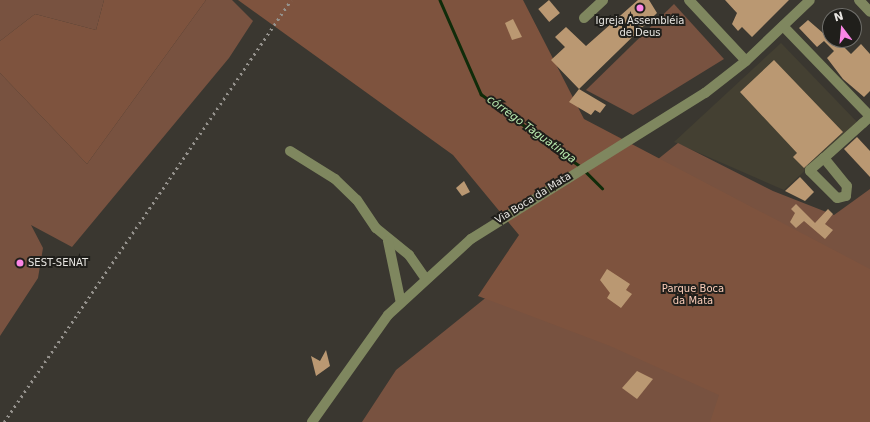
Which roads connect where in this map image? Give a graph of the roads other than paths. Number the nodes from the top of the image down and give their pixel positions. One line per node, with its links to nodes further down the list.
1 (603, 0): 6 (street)
2 (689, 0): 8 (street)
3 (810, 0): 7 (street, Via Boca da Mata)
4 (859, 0): 5 (street)
5 (870, 12)
6 (584, 18)
7 (783, 26): 8 (street, Via Boca da Mata); 9 (street)
8 (746, 61): 13 (street, Via Boca da Mata)
9 (870, 116): 11 (street)
10 (290, 151): 12 (street)
11 (824, 158)
12 (388, 241): 13 (street); 14 (street)
13 (426, 279): 14 (street, Via Boca da Mata)
14 (401, 302): 15 (street, Via Boca da Mata)
15 (312, 422)

